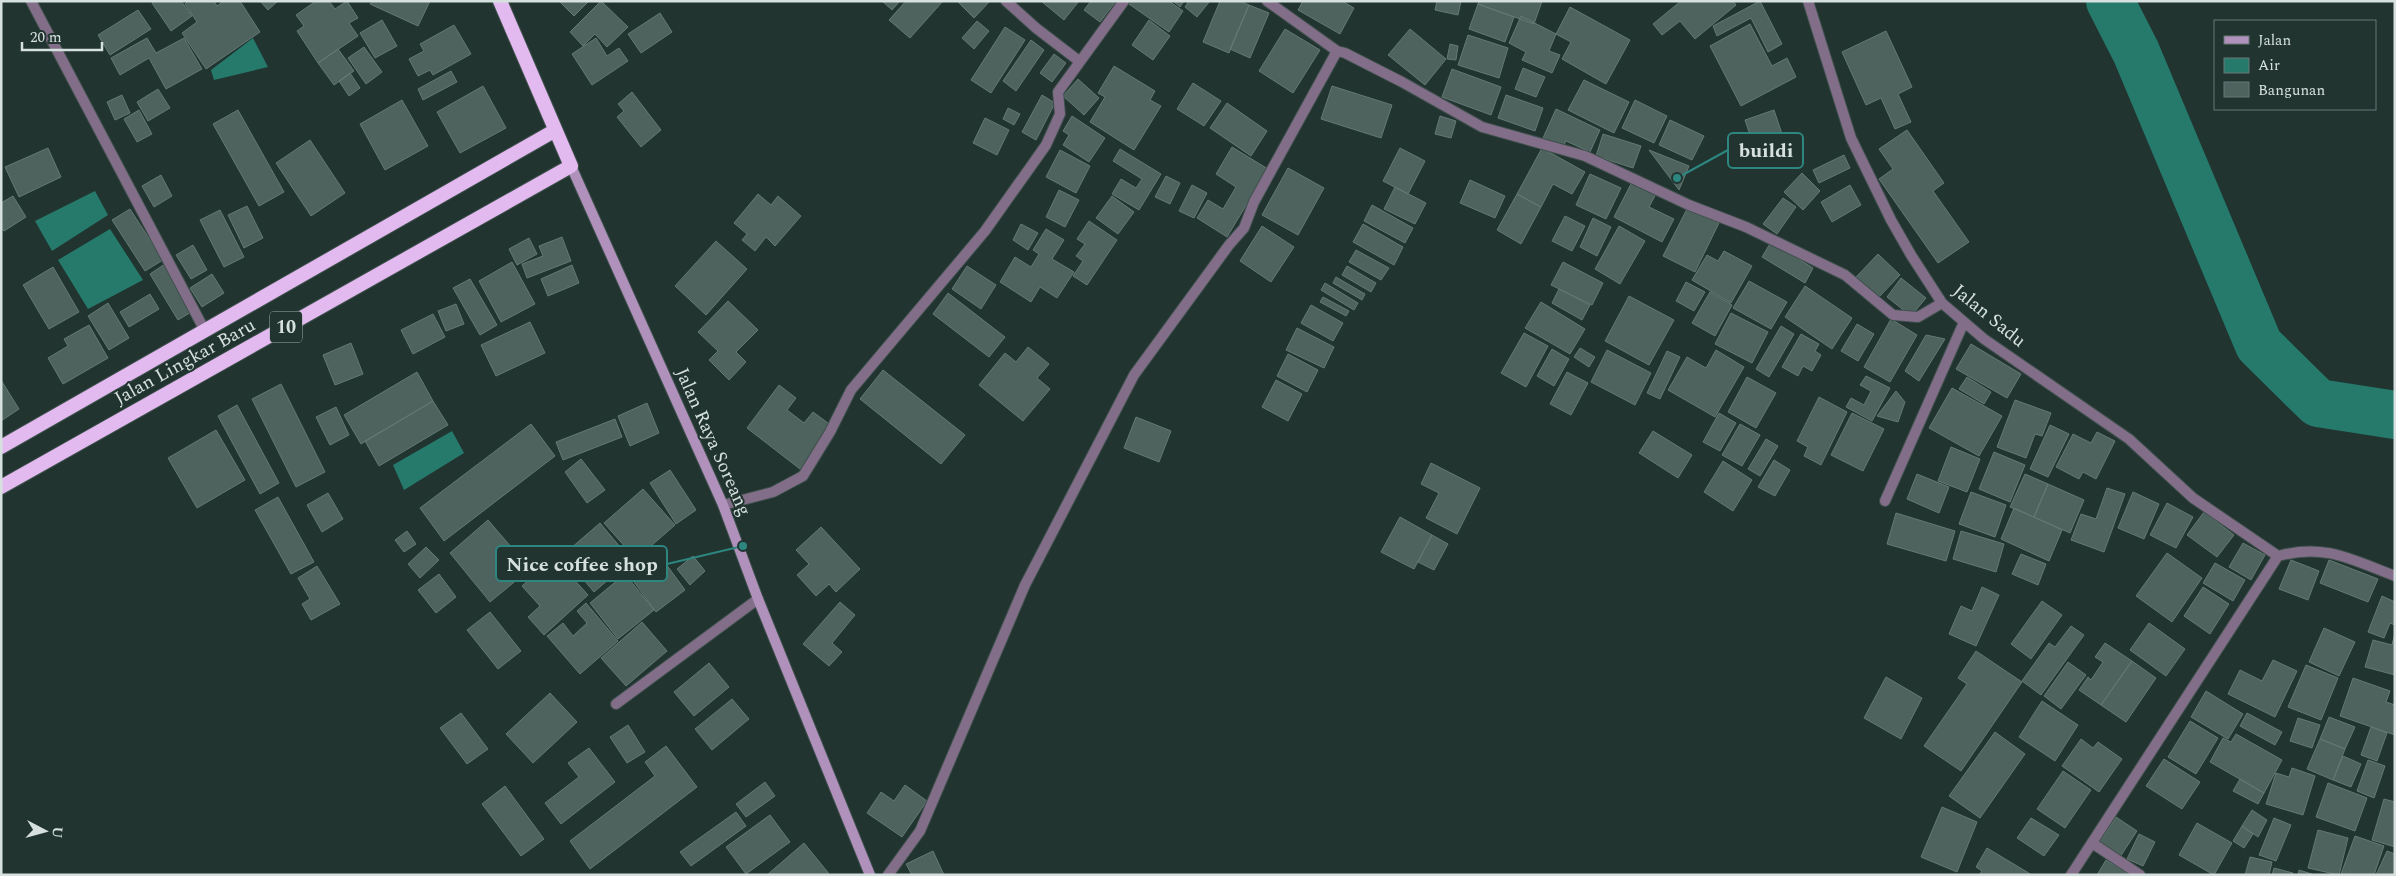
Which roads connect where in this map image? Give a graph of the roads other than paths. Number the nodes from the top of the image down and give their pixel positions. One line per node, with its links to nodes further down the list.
1 (31, 1): 13 (street)
2 (500, 1): 9 (highway)
3 (1006, 1): 8 (street)
4 (1124, 1): 8 (street)
5 (1267, 1): 7 (street)
6 (1808, 1): 11 (street, Jalan Sadu)
7 (1337, 51): 11 (street); 24 (street)
8 (1079, 61): 17 (street)
9 (554, 131): 10 (highway); 13 (highway, Jalan Lingkar Baru / 10)
10 (571, 166): 15 (highway, Jalan Lingkar Baru / 10); 17 (main road, Jalan Raya Soreang)
11 (1942, 303): 12 (street, Jalan Sadu)
12 (1964, 322): 16 (street); 18 (street, Jalan Sadu)
13 (205, 332): 14 (highway, Jalan Lingkar Baru / 10)
14 (1, 447)
15 (1, 487)
16 (1885, 501)
17 (724, 505): 20 (main road, Jalan Raya Soreang)
18 (2278, 556): 19 (street); 22 (street)
19 (2395, 576)
20 (758, 600): 21 (street); 23 (main road, Jalan Raya Soreang)
21 (616, 704)
22 (2092, 843): 25 (street); 26 (street)
23 (870, 875)
24 (888, 875)
25 (2071, 875)
26 (2140, 875)

